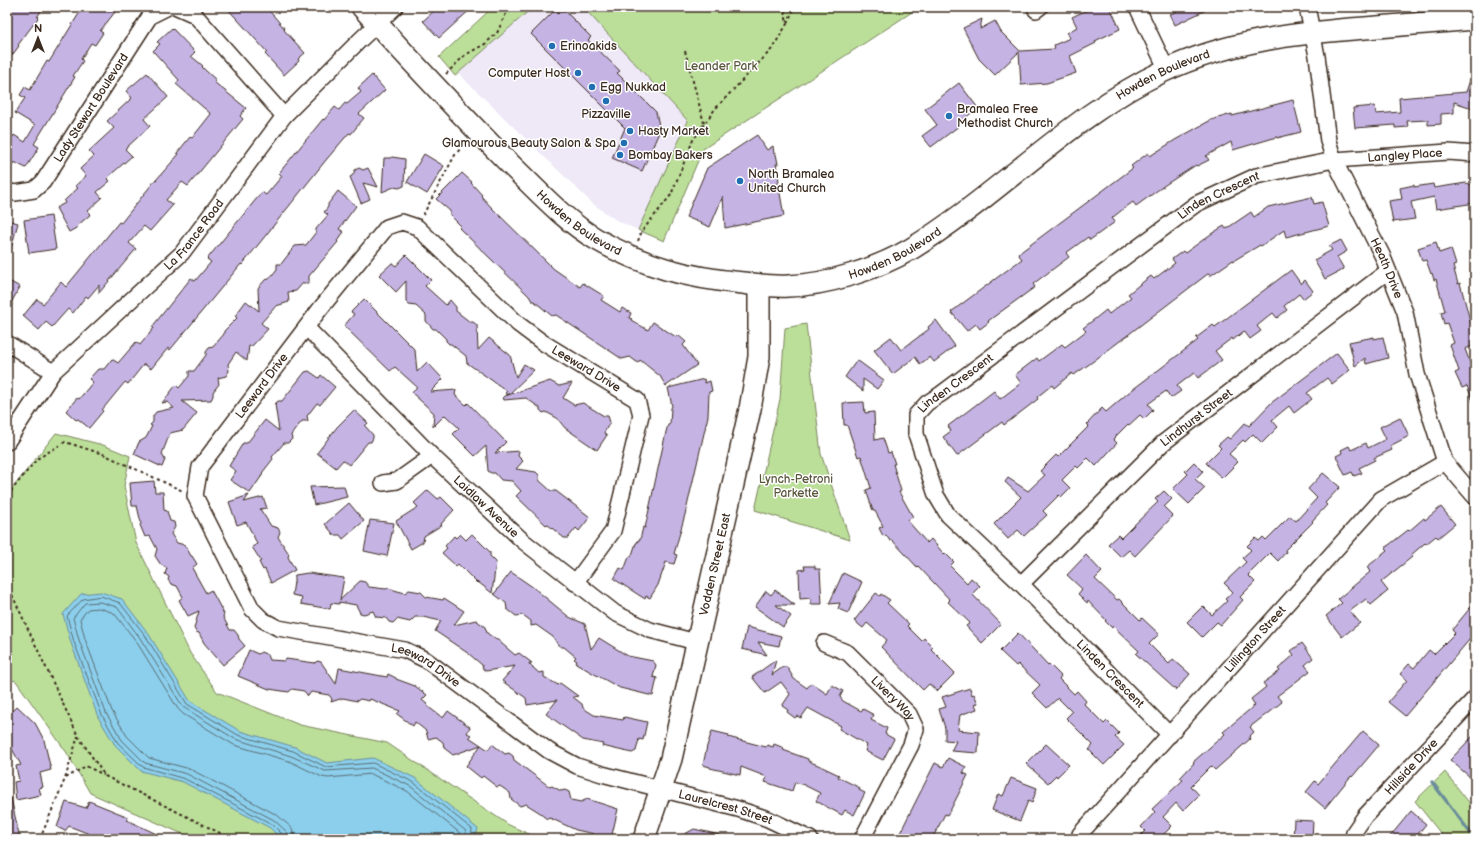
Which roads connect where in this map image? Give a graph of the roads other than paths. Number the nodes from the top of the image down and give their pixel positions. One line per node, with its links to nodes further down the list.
1 (168, 7): 14 (street, Lady Stewart Boulevard)
2 (177, 7): 11 (street)
3 (362, 7): 8 (street, Howden Boulevard)
4 (396, 7): 8 (street, La France Road)
5 (1137, 7): 10 (street)
6 (1307, 7): 9 (street, Heath Drive)
7 (1475, 18): 9 (street, Howden Boulevard)
8 (378, 24): 11 (street, La France Road); 16 (street, Howden Boulevard)
9 (1312, 32): 10 (street, Howden Boulevard); 13 (street, Heath Drive)
10 (1167, 70): 16 (street, Howden Boulevard)
11 (284, 116): 19 (street, La France Road)
12 (1475, 154): 13 (street, Langley Place)
13 (1334, 160): 15 (street, Heath Drive); 26 (street, Linden Crescent)
14 (7, 191)
15 (1388, 271): 22 (street, Heath Drive); 26 (street, Lindhurst Street)
16 (759, 285): 27 (street, Vodden Street East)
17 (307, 328): 21 (street, Laidlaw Avenue); 25 (street, Leeward Drive); 31 (street, Leeward Drive)
18 (7, 342): 19 (street)
19 (53, 372): 20 (street, La France Road)
20 (7, 442)
21 (432, 456): 23 (street); 25 (street, Laidlaw Avenue)
22 (1445, 462): 24 (street, Heath Drive); 30 (street, Lillington Street)
23 (383, 483)
24 (1475, 497)
25 (574, 583): 27 (street, Laidlaw Avenue)
26 (1021, 584): 30 (street, Linden Crescent)
27 (696, 642): 31 (street, Vodden Street East)
28 (824, 643): 35 (street, Livery Way)
29 (1475, 698): 36 (street, Hillside Drive)
30 (1170, 735): 32 (street, Lillington Street)
31 (661, 789): 33 (street, Vodden Street East); 34 (street, Laurelcrest Street)
32 (1080, 834)
33 (644, 839)
34 (810, 839)
35 (862, 839)
36 (1353, 839)

